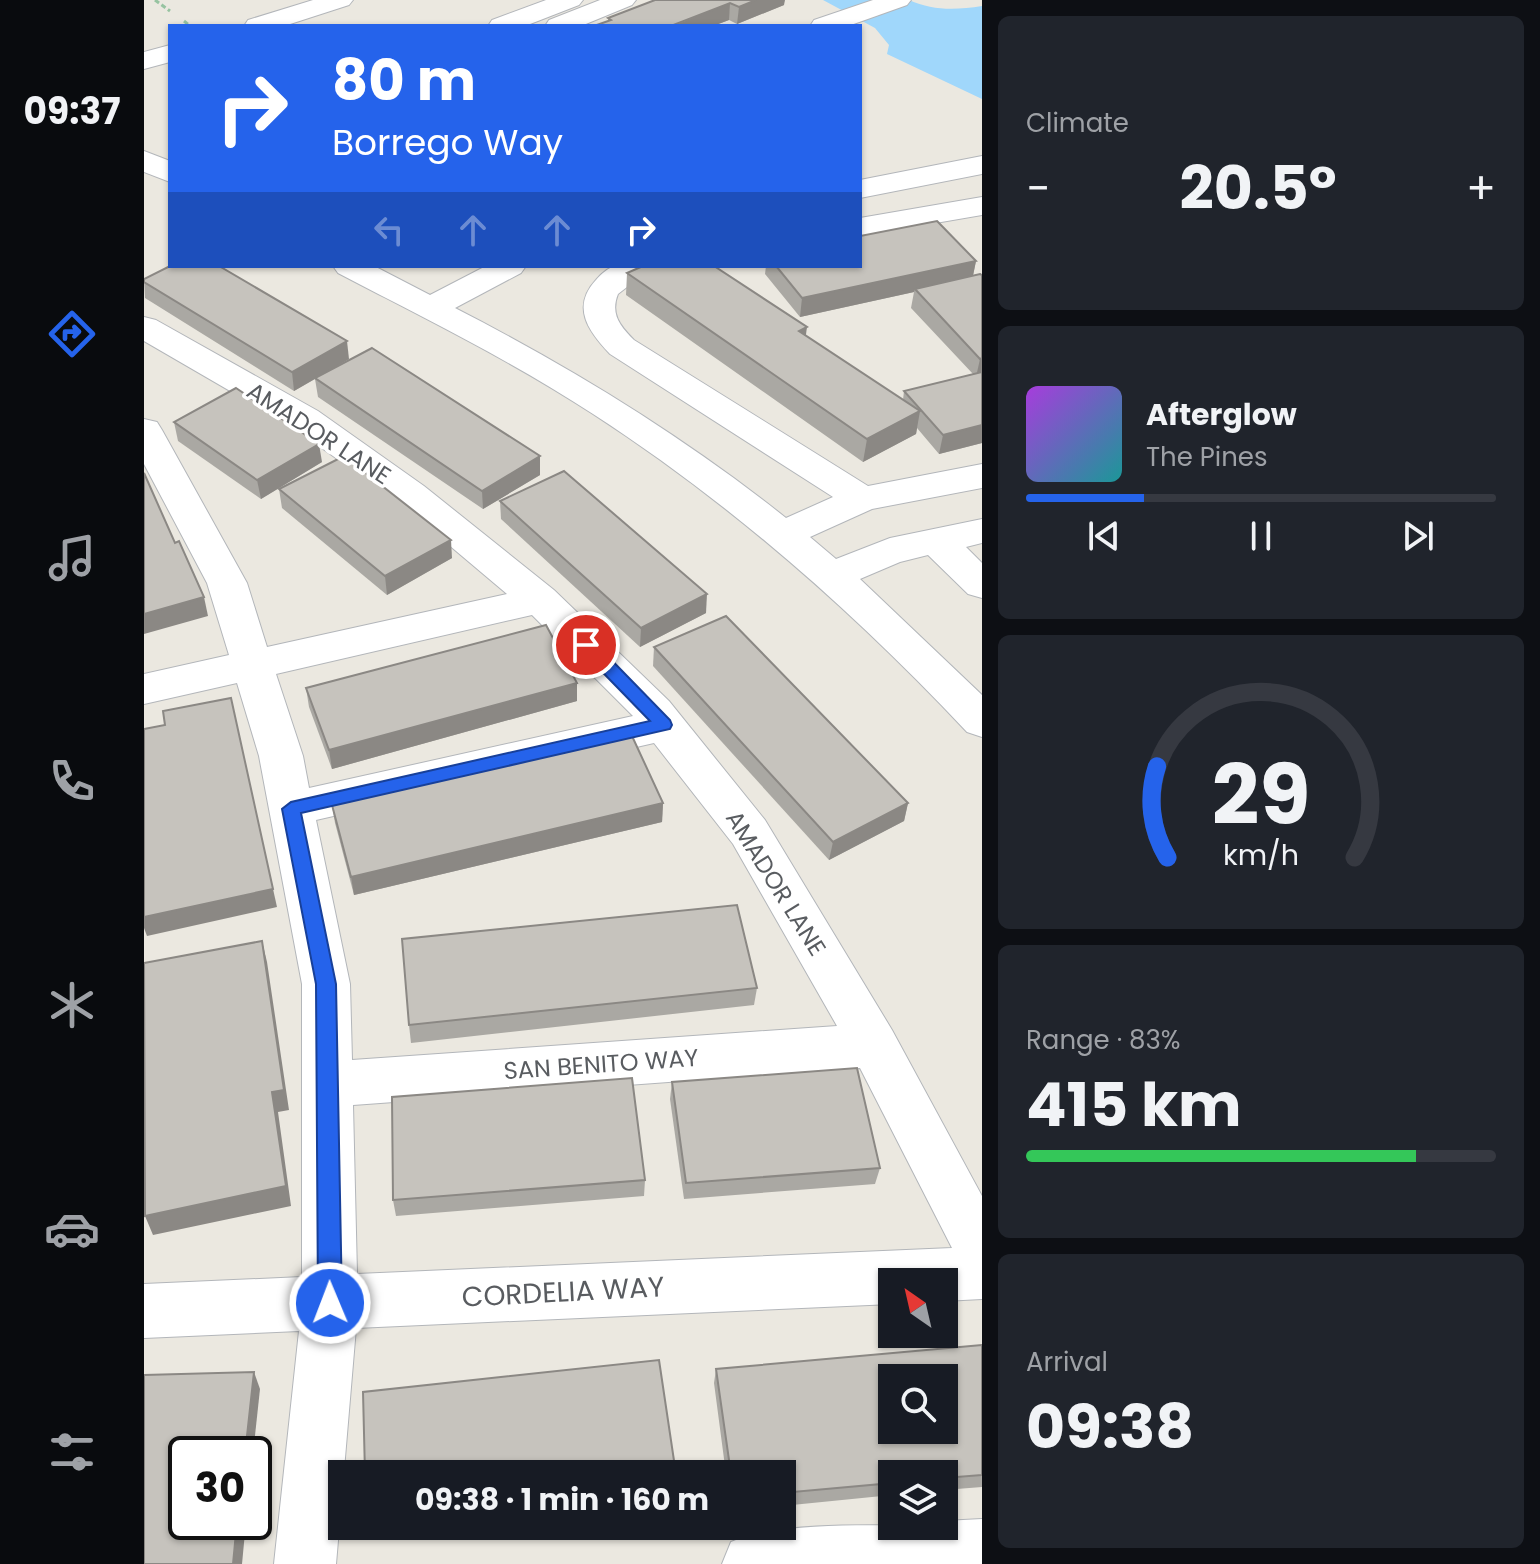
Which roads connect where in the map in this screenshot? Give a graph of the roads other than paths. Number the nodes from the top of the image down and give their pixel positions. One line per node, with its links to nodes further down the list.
1 (257, 0): 6 (street)
2 (340, 0): 6 (street)
3 (570, 0): 8 (street)
4 (623, 0): 9 (street)
5 (898, 0): 10 (street)
6 (282, 18): 7 (street)
7 (263, 24)
8 (506, 24)
9 (563, 24)
10 (828, 24)
11 (168, 54): 12 (street)
12 (144, 61)
13 (982, 165): 14 (street)
14 (862, 189)
15 (977, 214): 16 (street)
16 (862, 227)
17 (353, 268): 20 (street)
18 (506, 268): 20 (street)
19 (633, 268): 24 (street)
20 (430, 308): 27 (street)
21 (144, 327): 31 (street, AMADOR LANE)
22 (144, 430): 32 (street)
23 (968, 479): 24 (street); 25 (street)
24 (862, 499): 27 (street)
25 (982, 521)
26 (982, 531): 28 (street)
27 (782, 535): 29 (street)
28 (936, 541): 29 (street); 30 (street)
29 (830, 576): 34 (street)
30 (982, 585)
31 (540, 600): 32 (street); 35 (street, AMADOR LANE)
32 (253, 665): 33 (street); 36 (street)
33 (144, 689)
34 (982, 721)
35 (664, 725): 36 (street); 37 (street, AMADOR LANE)
36 (291, 809): 38 (street)
37 (874, 1045): 38 (street, SAN BENITO WAY); 39 (street, AMADOR LANE)
38 (328, 1084): 41 (street)
39 (982, 1250)
40 (982, 1273): 41 (street, CORDELIA WAY)
41 (330, 1303): 42 (street, CORDELIA WAY); 44 (street)
42 (144, 1311)
43 (982, 1550): 45 (street)
44 (305, 1564)
45 (753, 1564)

